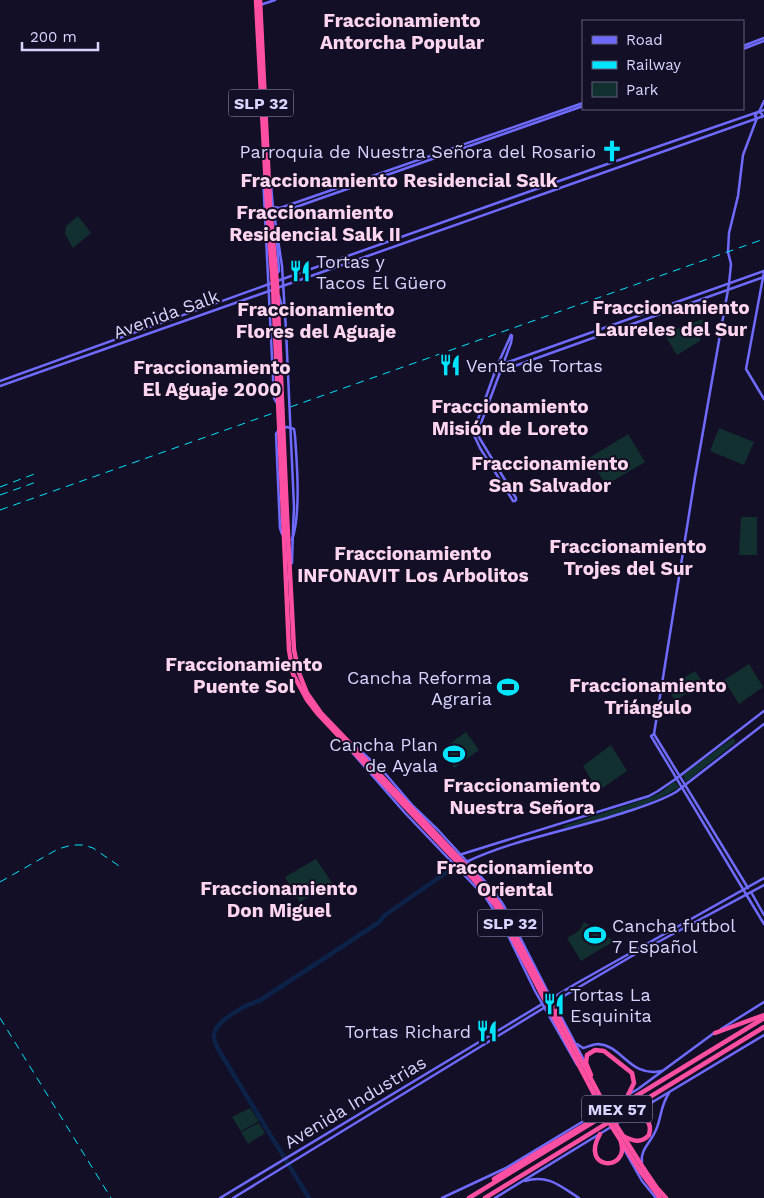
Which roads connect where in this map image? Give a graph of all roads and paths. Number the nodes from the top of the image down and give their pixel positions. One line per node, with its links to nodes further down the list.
1 (256, 0): 12 (highway, SLP 32)
2 (275, 0): 3 (main road)
3 (260, 2): 12 (highway, SLP 32)
4 (764, 40): 5 (main road)
5 (744, 48)
6 (764, 101): 10 (main road)
7 (582, 104): 13 (main road)
8 (582, 104): 14 (main road)
9 (764, 110): 10 (main road, Avenida Salk)
10 (758, 112): 11 (main road); 11 (main road); 17 (main road, Avenida Salk)
11 (761, 117): 19 (main road, Avenida Salk); 23 (main road)
12 (266, 167): 13 (highway, SLP 32); 16 (main road)
13 (270, 206): 14 (main road); 36 (highway, SLP 32, bridge); 37 (highway, SLP 32, bridge)
14 (275, 220): 15 (main road)
15 (277, 232): 16 (main road); 21 (main road)
16 (267, 262): 22 (main road)
17 (312, 268): 19 (main road); 21 (main road, Avenida Salk)
18 (764, 271): 20 (main road); 23 (main road)
19 (315, 274): 24 (main road, Avenida Salk)
20 (763, 277): 25 (main road); 35 (main road)
21 (283, 278): 22 (main road, Avenida Salk); 24 (main road)
22 (268, 284): 26 (main road); 33 (main road, Avenida Salk)
23 (728, 284): 25 (main road); 29 (main road)
24 (283, 286): 26 (main road, Avenida Salk); 28 (main road)
25 (727, 290): 31 (main road); 45 (main road)
26 (269, 291): 27 (main road); 34 (main road, Avenida Salk)
27 (270, 301): 28 (main road); 36 (main road, bridge)
28 (285, 315): 39 (main road, bridge)
29 (502, 364): 30 (main road); 30 (main road); 31 (main road)
30 (497, 366): 32 (main road)
31 (500, 372): 32 (main road); 32 (main road)
32 (495, 373)
33 (0, 380)
34 (0, 386)
35 (764, 399)
36 (278, 406): 37 (highway, SLP 32, bridge)
37 (285, 515): 38 (highway, SLP 32); 40 (highway, SLP 32)
38 (284, 538): 39 (main road); 43 (highway, SLP 32)
39 (292, 540): 40 (main road)
40 (292, 612): 43 (highway, SLP 32)
41 (764, 711): 45 (main road)
42 (764, 724): 46 (main road)
43 (349, 745): 44 (highway, SLP 32); 48 (main road, SLP 32); 49 (main road, SLP 32)
44 (365, 761): 96 (highway, SLP 32, bridge); 98 (highway, SLP 32, bridge)
45 (678, 777): 46 (main road); 47 (main road); 50 (main road)
46 (685, 785): 47 (main road); 58 (main road)
47 (682, 788): 52 (main road); 58 (main road)
48 (452, 845): 49 (main road); 50 (main road, SLP 32)
49 (444, 852): 51 (main road, SLP 32)
50 (460, 854): 51 (main road); 52 (main road, SLP 32)
51 (452, 861): 53 (main road, SLP 32)
52 (467, 861): 53 (main road); 54 (main road, SLP 32)
53 (459, 868): 55 (main road, SLP 32)
54 (474, 869): 55 (main road); 75 (main road, SLP 32)
55 (466, 876): 76 (main road, SLP 32)
56 (764, 878): 58 (main road, Avenida Industrias)
57 (764, 884): 59 (main road, Avenida Industrias)
58 (746, 888): 59 (main road); 60 (main road); 62 (main road, Avenida Industrias)
59 (750, 892): 60 (main road, Avenida Industrias); 61 (main road)
60 (747, 895): 63 (main road); 65 (main road, Avenida Industrias)
61 (760, 909): 63 (main road); 64 (main road)
62 (707, 910): 65 (main road); 67 (main road, Avenida Industrias)
63 (757, 911): 66 (main road)
64 (764, 915)
65 (706, 916): 69 (main road, Avenida Industrias)
66 (764, 924)
67 (678, 925): 68 (main road, Avenida Industrias); 69 (main road)
68 (667, 931): 70 (main road, Avenida Industrias); 71 (main road)
69 (674, 934): 71 (main road, Avenida Industrias)
70 (654, 939): 72 (main road); 73 (main road, Avenida Industrias)
71 (664, 939): 72 (main road, Avenida Industrias)
72 (655, 944): 74 (main road, Avenida Industrias)
73 (629, 952): 74 (main road); 78 (main road, Avenida Industrias)
74 (632, 956): 81 (main road, Avenida Industrias)
75 (544, 986): 76 (main road); 77 (main road, SLP 32)
76 (535, 991): 79 (main road, SLP 32)
77 (548, 992): 78 (main road); 80 (main road, SLP 32)
78 (557, 994): 80 (main road, Avenida Industrias)
79 (539, 997): 84 (main road, SLP 32); 86 (main road)
80 (551, 998): 82 (main road, SLP 32); 84 (main road, Avenida Industrias)
81 (561, 998): 82 (main road, Avenida Industrias); 87 (main road)
82 (553, 1002): 85 (main road, Avenida Industrias); 87 (main road, SLP 32)
83 (764, 1002): 92 (main road)
84 (542, 1003): 85 (main road, SLP 32); 86 (main road, Avenida Industrias)
85 (544, 1007): 88 (main road, Avenida Industrias); 89 (main road, SLP 32)
86 (535, 1008): 111 (main road, Avenida Industrias)
87 (558, 1011): 89 (main road); 94 (main road, SLP 32)
88 (535, 1013): 89 (main road); 112 (main road, Avenida Industrias)
89 (550, 1016): 96 (main road, SLP 32)
90 (764, 1016): 92 (highway); 110 (highway, MEX 57)
91 (764, 1027): 115 (highway, MEX 57)
92 (715, 1033): 97 (main road)
93 (764, 1034): 99 (main road)
94 (573, 1039): 95 (main road, SLP 32); 97 (main road)
95 (586, 1063): 98 (highway, bridge); 100 (highway)
96 (579, 1066): 101 (highway, SLP 32, bridge)
97 (663, 1070): 100 (main road)
98 (596, 1090): 103 (highway, SLP 32, bridge)
99 (670, 1092): 102 (main road); 107 (main road)
100 (628, 1095): 106 (main road)
101 (595, 1096): 103 (highway, SLP 32, bridge); 108 (highway, bridge)
102 (632, 1115): 104 (main road); 105 (highway)
103 (609, 1118): 105 (highway, SLP 32, bridge)
104 (600, 1134): 105 (highway); 109 (main road)
105 (622, 1137): 107 (highway, SLP 32, bridge); 118 (main road)
106 (506, 1168): 108 (highway); 113 (main road)
107 (642, 1170): 119 (highway, SLP 32); 120 (highway, SLP 32)
108 (494, 1179): 110 (highway)
109 (521, 1182): 116 (main road); 117 (main road)
110 (480, 1191): 114 (highway, MEX 57)
111 (220, 1198)
112 (233, 1198)
113 (442, 1198)
114 (470, 1198)
115 (485, 1198)
116 (495, 1198)
117 (579, 1198)
118 (656, 1198)
119 (660, 1198)
120 (666, 1198)

